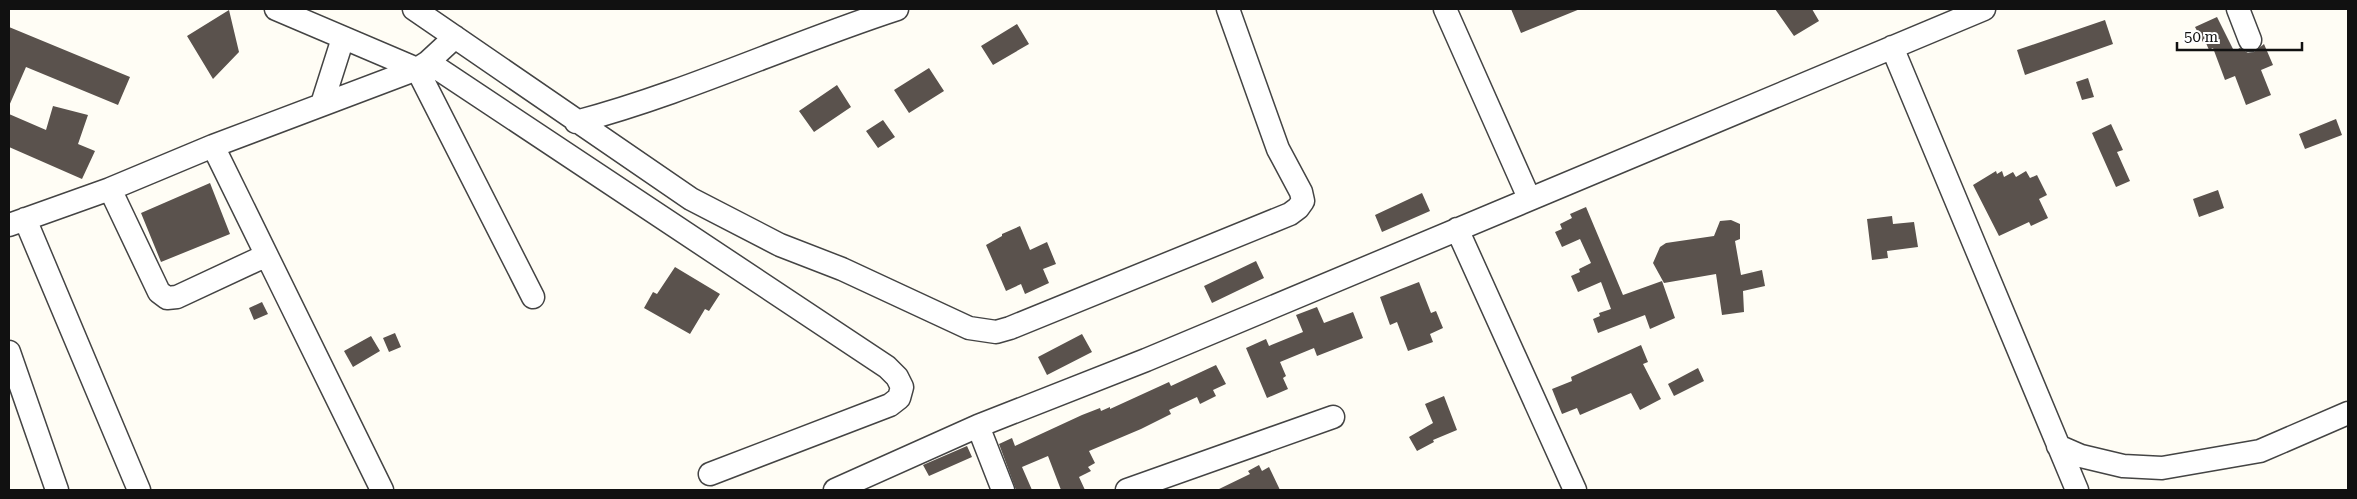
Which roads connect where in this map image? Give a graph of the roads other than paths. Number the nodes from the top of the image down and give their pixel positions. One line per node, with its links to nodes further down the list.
1 (276, 9): 9 (street)
2 (414, 9): 8 (street)
3 (897, 9): 14 (street)
4 (1228, 9): 14 (street)
5 (1445, 9): 17 (street)
6 (1984, 9): 11 (street)
7 (2238, 9): 10 (street)
8 (455, 37): 12 (street); 14 (street)
9 (343, 38): 12 (street); 13 (street)
10 (2250, 40)
11 (1892, 47): 17 (street); 26 (street)
12 (422, 66): 13 (street); 21 (street); 27 (street)
13 (322, 104): 15 (street)
14 (576, 122)
15 (213, 146): 16 (street); 20 (street)
16 (110, 189): 18 (street); 20 (street)
17 (1530, 198): 19 (street)
18 (17, 222): 29 (street)
19 (1457, 229): 25 (street); 34 (street)
20 (265, 256): 30 (street)
21 (533, 297)
22 (9, 352): 28 (street)
23 (2348, 413): 26 (street)
24 (1333, 417): 33 (street)
25 (978, 426): 31 (street); 32 (street)
26 (2058, 446): 35 (street)
27 (710, 474)
28 (57, 490)
29 (139, 490)
30 (382, 490)
31 (835, 490)
32 (1003, 490)
33 (1127, 490)
34 (1575, 490)
35 (2077, 490)

